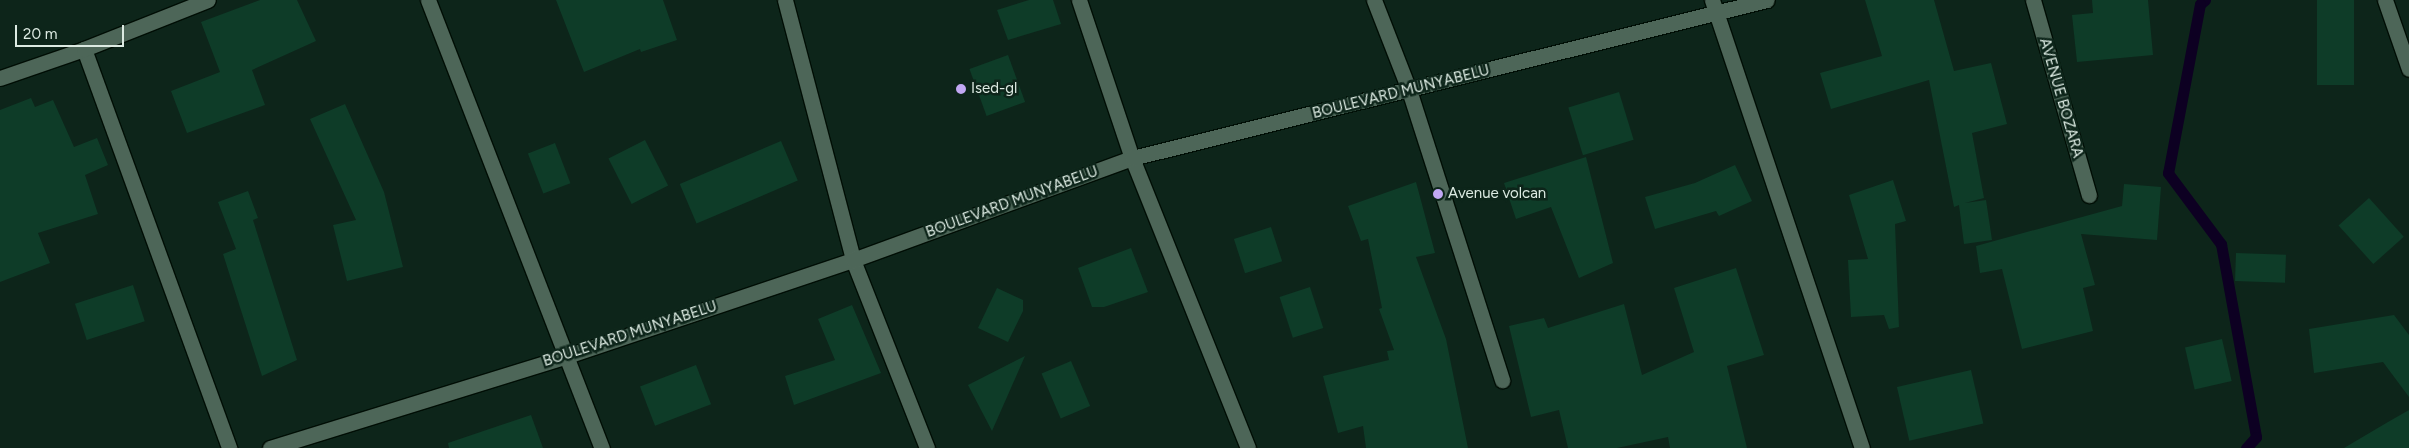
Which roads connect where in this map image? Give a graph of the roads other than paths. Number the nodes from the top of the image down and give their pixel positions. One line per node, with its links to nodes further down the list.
1 (208, 0): 10 (street)
2 (428, 0): 17 (street)
3 (785, 0): 16 (street)
4 (1079, 0): 14 (street)
5 (1374, 0): 13 (street)
6 (1767, 0): 9 (street, BOULEVARD MUNYABELU)
7 (2033, 0): 15 (street, AVENUE BOZARA)
8 (2385, 0): 11 (street)
9 (1715, 6): 13 (street, BOULEVARD MUNYABELU); 24 (street)
10 (84, 49): 12 (street); 19 (street)
11 (2409, 69)
12 (0, 78)
13 (1409, 90): 14 (street, BOULEVARD MUNYABELU); 18 (street)
14 (1132, 158): 16 (street, BOULEVARD MUNYABELU); 23 (street)
15 (2089, 195)
16 (854, 260): 17 (street, BOULEVARD MUNYABELU); 22 (street)
17 (567, 356): 20 (street, BOULEVARD MUNYABELU); 21 (street)
18 (1502, 380)
19 (229, 448)
20 (270, 448)
21 (602, 448)
22 (927, 448)
23 (1248, 448)
24 (1862, 448)

